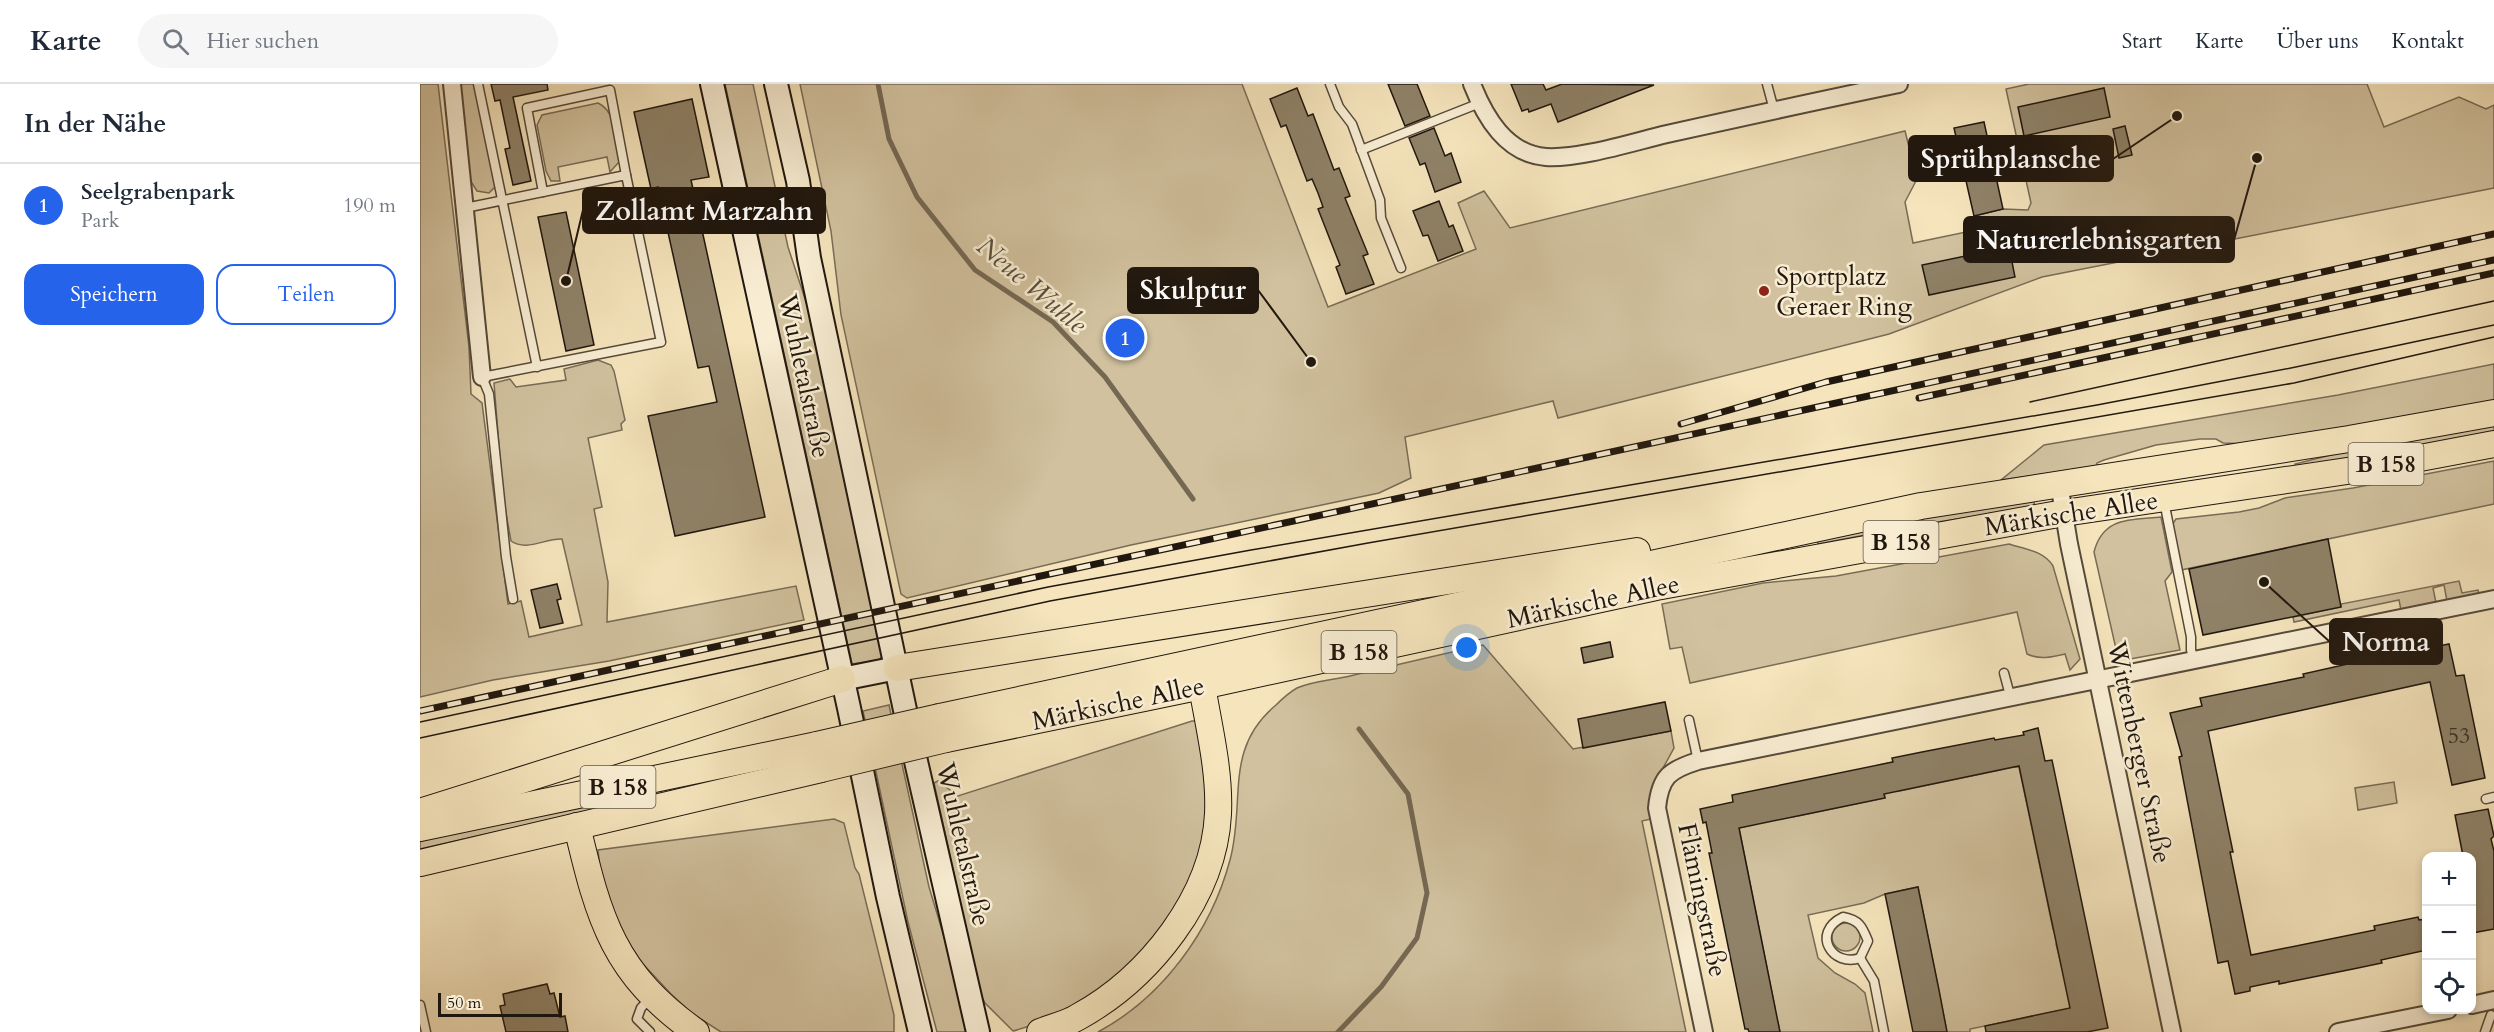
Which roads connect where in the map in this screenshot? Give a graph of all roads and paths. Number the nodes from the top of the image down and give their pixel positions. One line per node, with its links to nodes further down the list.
1 (452, 84): 15 (street)
2 (478, 84): 14 (lane)
3 (712, 84): 30 (main road, Wuhletalstraße)
4 (776, 84): 28 (main road, Wuhletalstraße)
5 (1330, 84): 11 (lane)
6 (1472, 84): 9 (street)
7 (1767, 84): 10 (lane)
8 (1899, 84): 10 (street)
9 (1480, 103): 10 (street); 11 (lane)
10 (1774, 110)
11 (1361, 150): 16 (lane)
12 (626, 175): 13 (lane); 13 (lane); 17 (lane)
13 (543, 192): 14 (lane)
14 (503, 200): 15 (lane); 17 (lane)
15 (465, 208): 18 (street)
16 (1401, 268)
17 (537, 367): 18 (lane)
18 (482, 377): 26 (lane)
19 (2494, 413): 21 (main road, Märkische Allee / B 158)
20 (2494, 444): 22 (main road, Märkische Allee / B 158)
21 (2059, 483): 23 (main road, Märkische Allee / B 158); 24 (street, Wittenberger Straße)
22 (2164, 498): 24 (main road, Märkische Allee / B 158); 27 (lane)
23 (1921, 506): 28 (main road); 35 (main road, Märkische Allee / B 158)
24 (2064, 513): 31 (street, Wittenberger Straße); 32 (main road, Märkische Allee / B 158)
25 (2494, 599): 27 (street)
26 (513, 600)
27 (2194, 662): 31 (street)
28 (897, 668): 30 (main road); 53 (main road, Wuhletalstraße)
29 (2004, 673): 33 (lane)
30 (842, 679): 38 (main road); 52 (main road, Wuhletalstraße)
31 (2099, 681): 33 (street); 57 (street, Wittenberger Straße)
32 (1204, 698): 35 (main road, Märkische Allee / B 158); 54 (main road)
33 (2011, 699): 37 (street)
34 (1689, 720): 37 (lane)
35 (943, 728): 36 (main road, Märkische Allee / B 158, bridge)
36 (819, 757): 39 (main road, Märkische Allee / B 158); 40 (main road, Märkische Allee / B 158)
37 (1698, 760): 55 (street, Flämingstraße)
38 (420, 812)
39 (577, 826): 41 (main road, Märkische Allee / B 158); 43 (main road)
40 (420, 828)
41 (420, 863)
42 (1860, 958): 42 (lane); 56 (lane)
43 (652, 996): 50 (lane); 51 (main road)
44 (420, 1005): 49 (lane)
45 (2476, 1006): 46 (street)
46 (2493, 1008): 58 (lane)
47 (2428, 1014): 48 (street)
48 (2345, 1031)
49 (426, 1032)
50 (650, 1032)
51 (696, 1032)
52 (920, 1032)
53 (978, 1032)
54 (1040, 1032)
55 (1704, 1032)
56 (1884, 1032)
57 (2172, 1032)
58 (2485, 1032)

